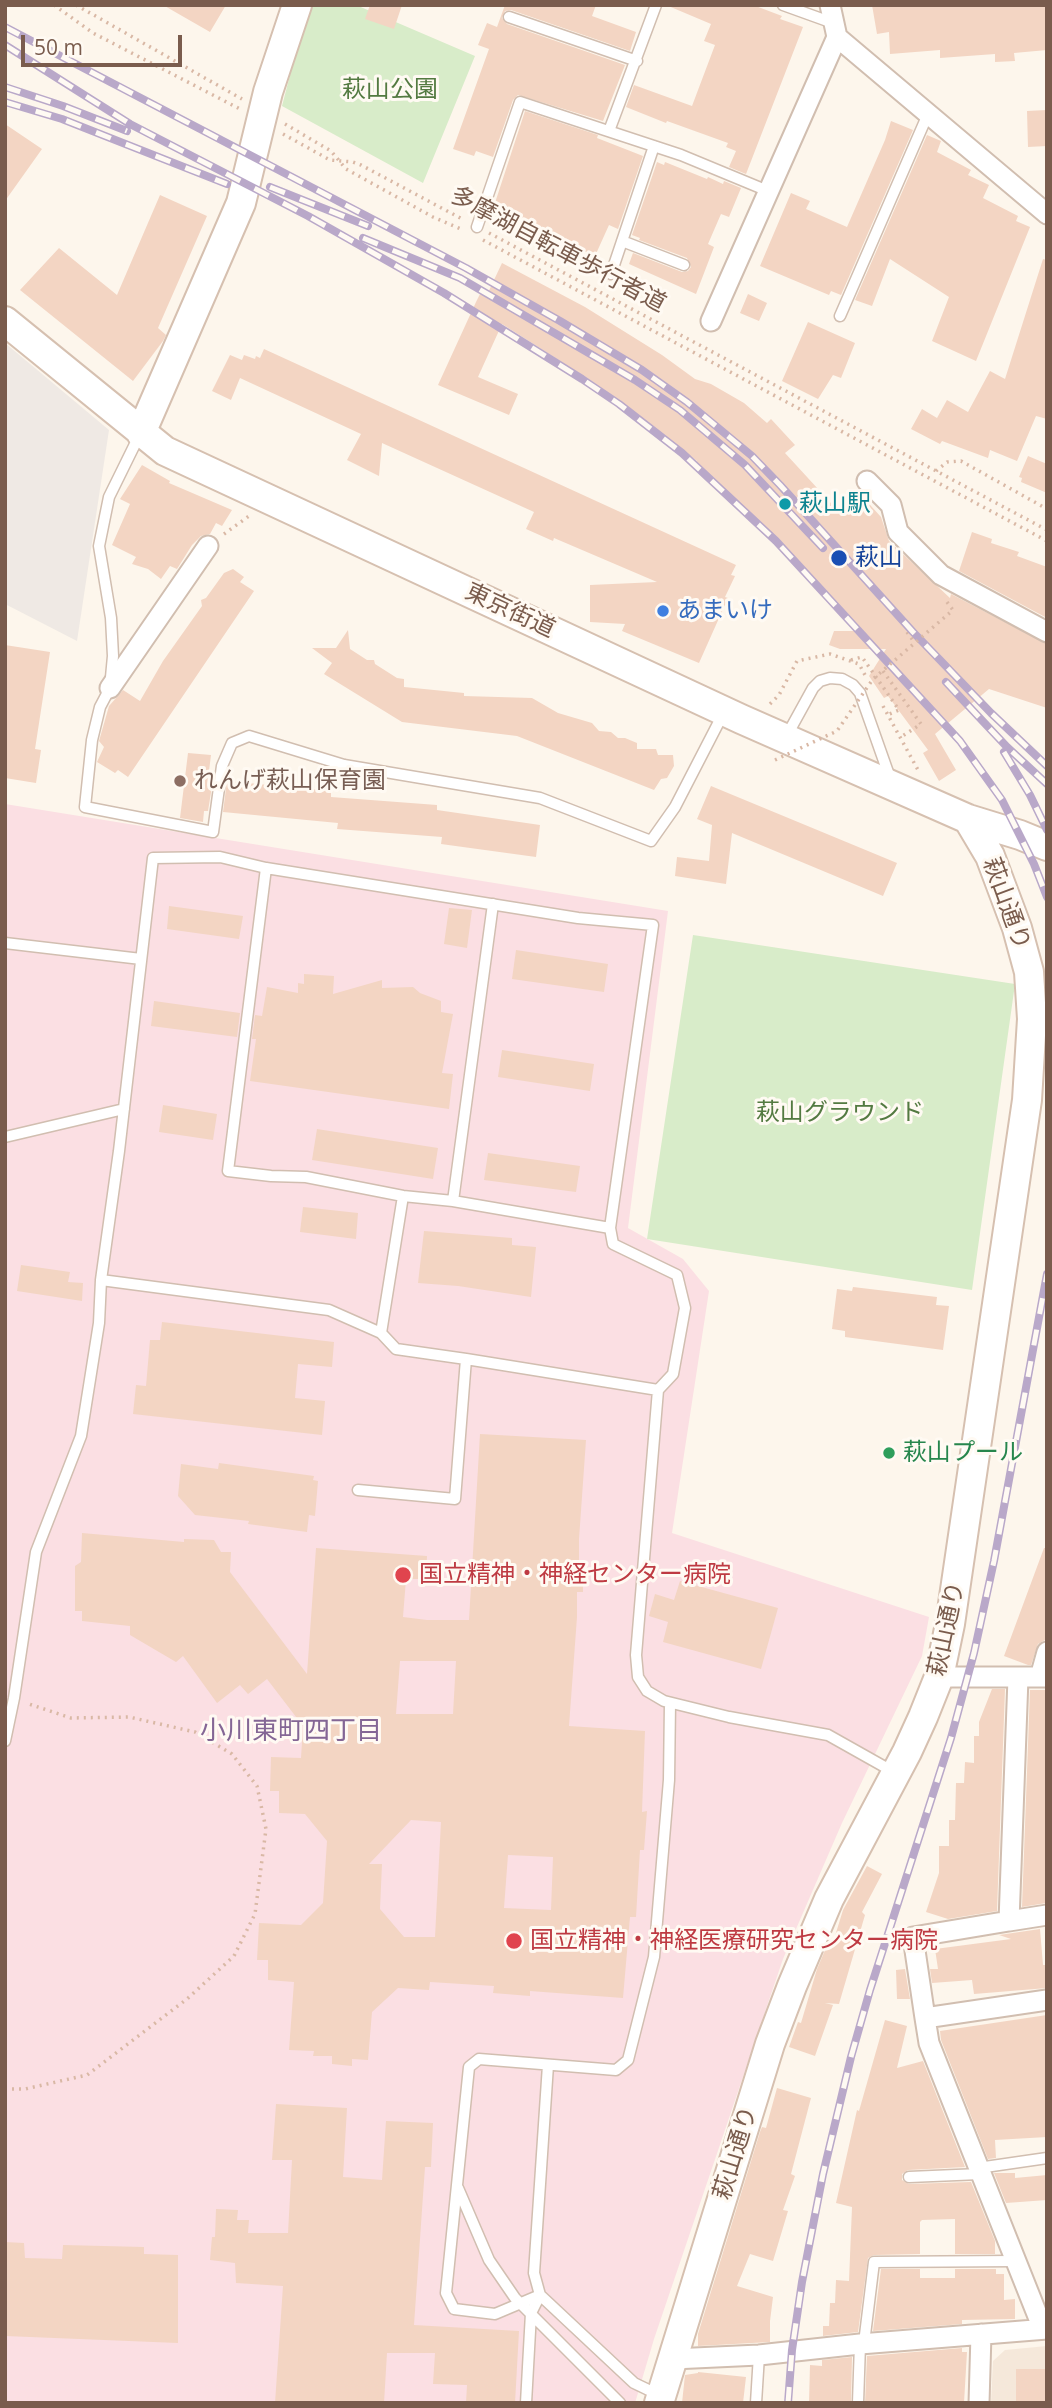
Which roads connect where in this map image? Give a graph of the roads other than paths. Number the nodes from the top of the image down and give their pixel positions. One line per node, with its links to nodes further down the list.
1 (297, 5): 19 (street)
2 (656, 5): 6 (lane)
3 (783, 5): 5 (lane)
4 (509, 17): 6 (lane)
5 (833, 22): 7 (street); 10 (street)
6 (637, 61): 8 (lane)
7 (928, 113): 11 (street); 16 (lane)
8 (609, 131): 9 (lane); 12 (lane)
9 (654, 146): 10 (lane); 13 (lane)
10 (768, 191): 18 (street)
11 (1047, 214)
12 (476, 231)
13 (622, 241): 14 (lane); 15 (lane)
14 (684, 265)
15 (611, 274)
16 (840, 316)
17 (5, 321): 19 (street, 東京街道)
18 (710, 321)
19 (141, 433): 23 (lane); 24 (street, 東京街道)
20 (867, 481): 22 (street)
21 (208, 546): 23 (street)
22 (1047, 632)
23 (110, 688): 24 (lane)
24 (725, 711): 25 (street, 東京街道)
25 (781, 752): 26 (street, 東京街道); 26 (lane)
26 (892, 785): 27 (street, 東京街道)
27 (968, 819): 28 (street, 東京街道); 44 (street, 萩山通り)
28 (1047, 846)
29 (266, 868): 30 (lane); 32 (lane); 35 (lane)
30 (493, 904): 36 (lane); 37 (lane)
31 (5, 943): 32 (lane)
32 (141, 959): 33 (lane)
33 (124, 1108): 34 (lane); 38 (lane)
34 (5, 1137)
35 (403, 1196): 36 (lane); 39 (lane)
36 (453, 1201): 37 (lane)
37 (610, 1228): 41 (lane)
38 (101, 1280): 39 (lane); 47 (lane)
39 (382, 1333): 40 (lane)
40 (466, 1359): 41 (lane); 42 (lane)
41 (658, 1390): 48 (lane)
42 (358, 1490)
43 (1047, 1652): 45 (street)
44 (939, 1677): 46 (street); 50 (street, 萩山通り)
45 (1043, 1677): 46 (street)
46 (1018, 1678): 52 (street)
47 (10, 1696): 49 (lane)
48 (670, 1703): 50 (lane); 55 (lane)
49 (5, 1741)
50 (896, 1773): 68 (street, 萩山通り)
51 (1047, 1915): 52 (street)
52 (1009, 1921): 54 (street)
53 (1047, 2000): 54 (street)
54 (925, 2018): 57 (street)
55 (548, 2065): 59 (lane); 61 (lane)
56 (1047, 2158): 57 (lane)
57 (979, 2171): 58 (lane); 60 (street)
58 (909, 2177)
59 (456, 2184): 62 (lane); 62 (lane)
60 (1015, 2261): 64 (street); 66 (lane)
61 (540, 2295): 62 (lane); 63 (lane); 69 (lane)
62 (521, 2303): 63 (lane)
63 (531, 2313): 70 (lane); 71 (lane)
64 (1045, 2329): 65 (street)
65 (981, 2334): 66 (street); 74 (street)
66 (862, 2343): 67 (street); 73 (lane)
67 (759, 2355): 68 (street); 72 (lane)
68 (673, 2359): 69 (street, 萩山通り)
69 (660, 2400)
70 (526, 2403)
71 (620, 2403)
72 (756, 2403)
73 (858, 2403)
74 (979, 2403)

